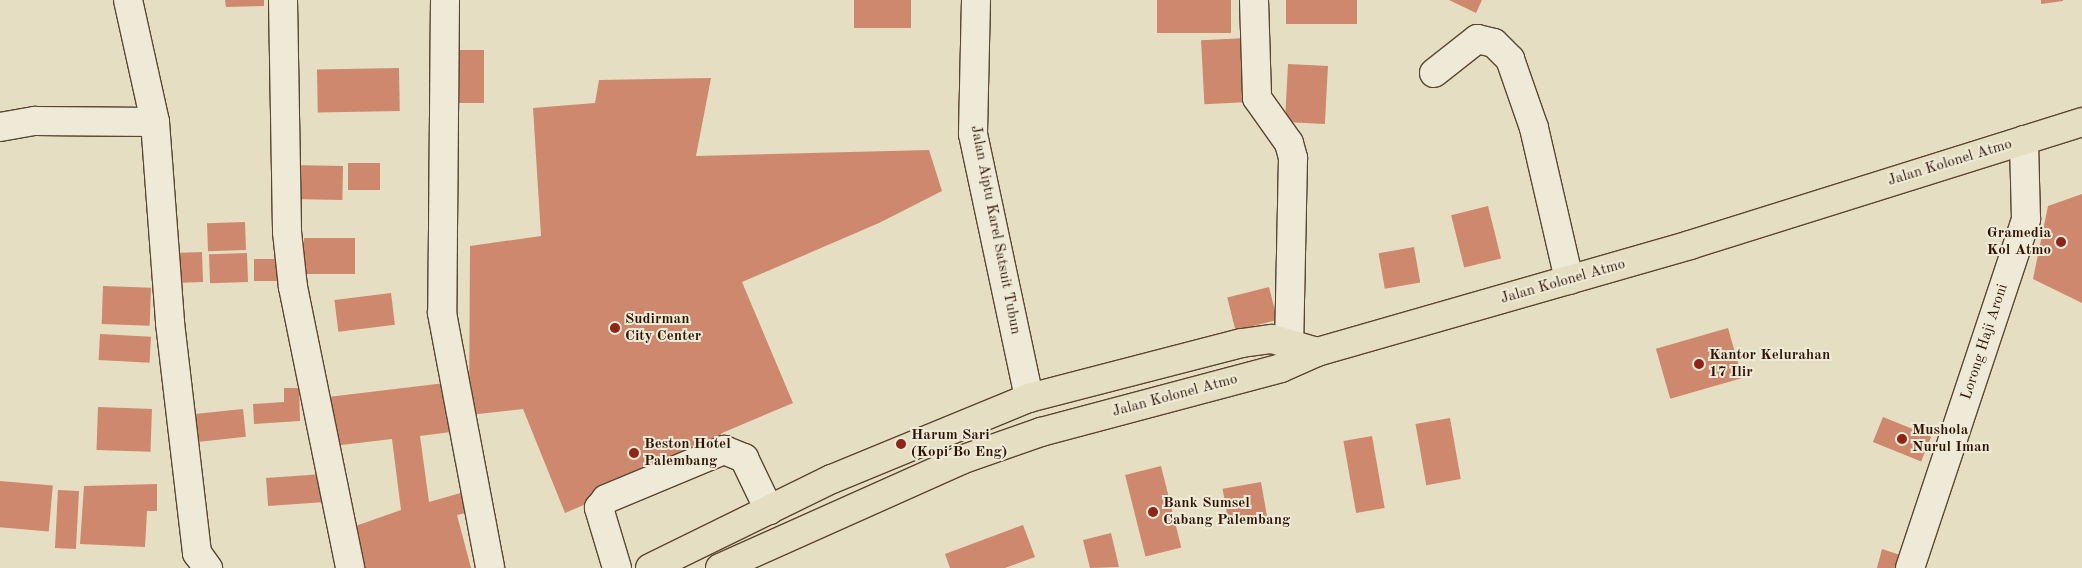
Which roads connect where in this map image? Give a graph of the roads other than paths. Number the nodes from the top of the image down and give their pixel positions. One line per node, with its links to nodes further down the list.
1 (128, 0): 7 (street)
2 (283, 0): 16 (street)
3 (446, 0): 17 (street)
4 (976, 0): 13 (street, Jalan Aiptu Karel Satsuit Tubun)
5 (1254, 0): 12 (street)
6 (1434, 74): 11 (street)
7 (155, 122): 9 (street); 15 (street)
8 (2082, 122): 10 (main road, Jalan Kolonel Atmo)
9 (0, 127)
10 (2024, 140): 11 (main road, Jalan Kolonel Atmo); 21 (street, Lorong Haji Aroni)
11 (1570, 280): 12 (main road, Jalan Kolonel Atmo)
12 (1290, 353): 13 (main road); 20 (main road, Jalan Kolonel Atmo)
13 (1029, 398): 14 (main road)
14 (769, 510): 18 (street); 19 (main road)
15 (208, 568)
16 (350, 568)
17 (490, 568)
18 (617, 568)
19 (650, 568)
20 (720, 568)
21 (1910, 568)

